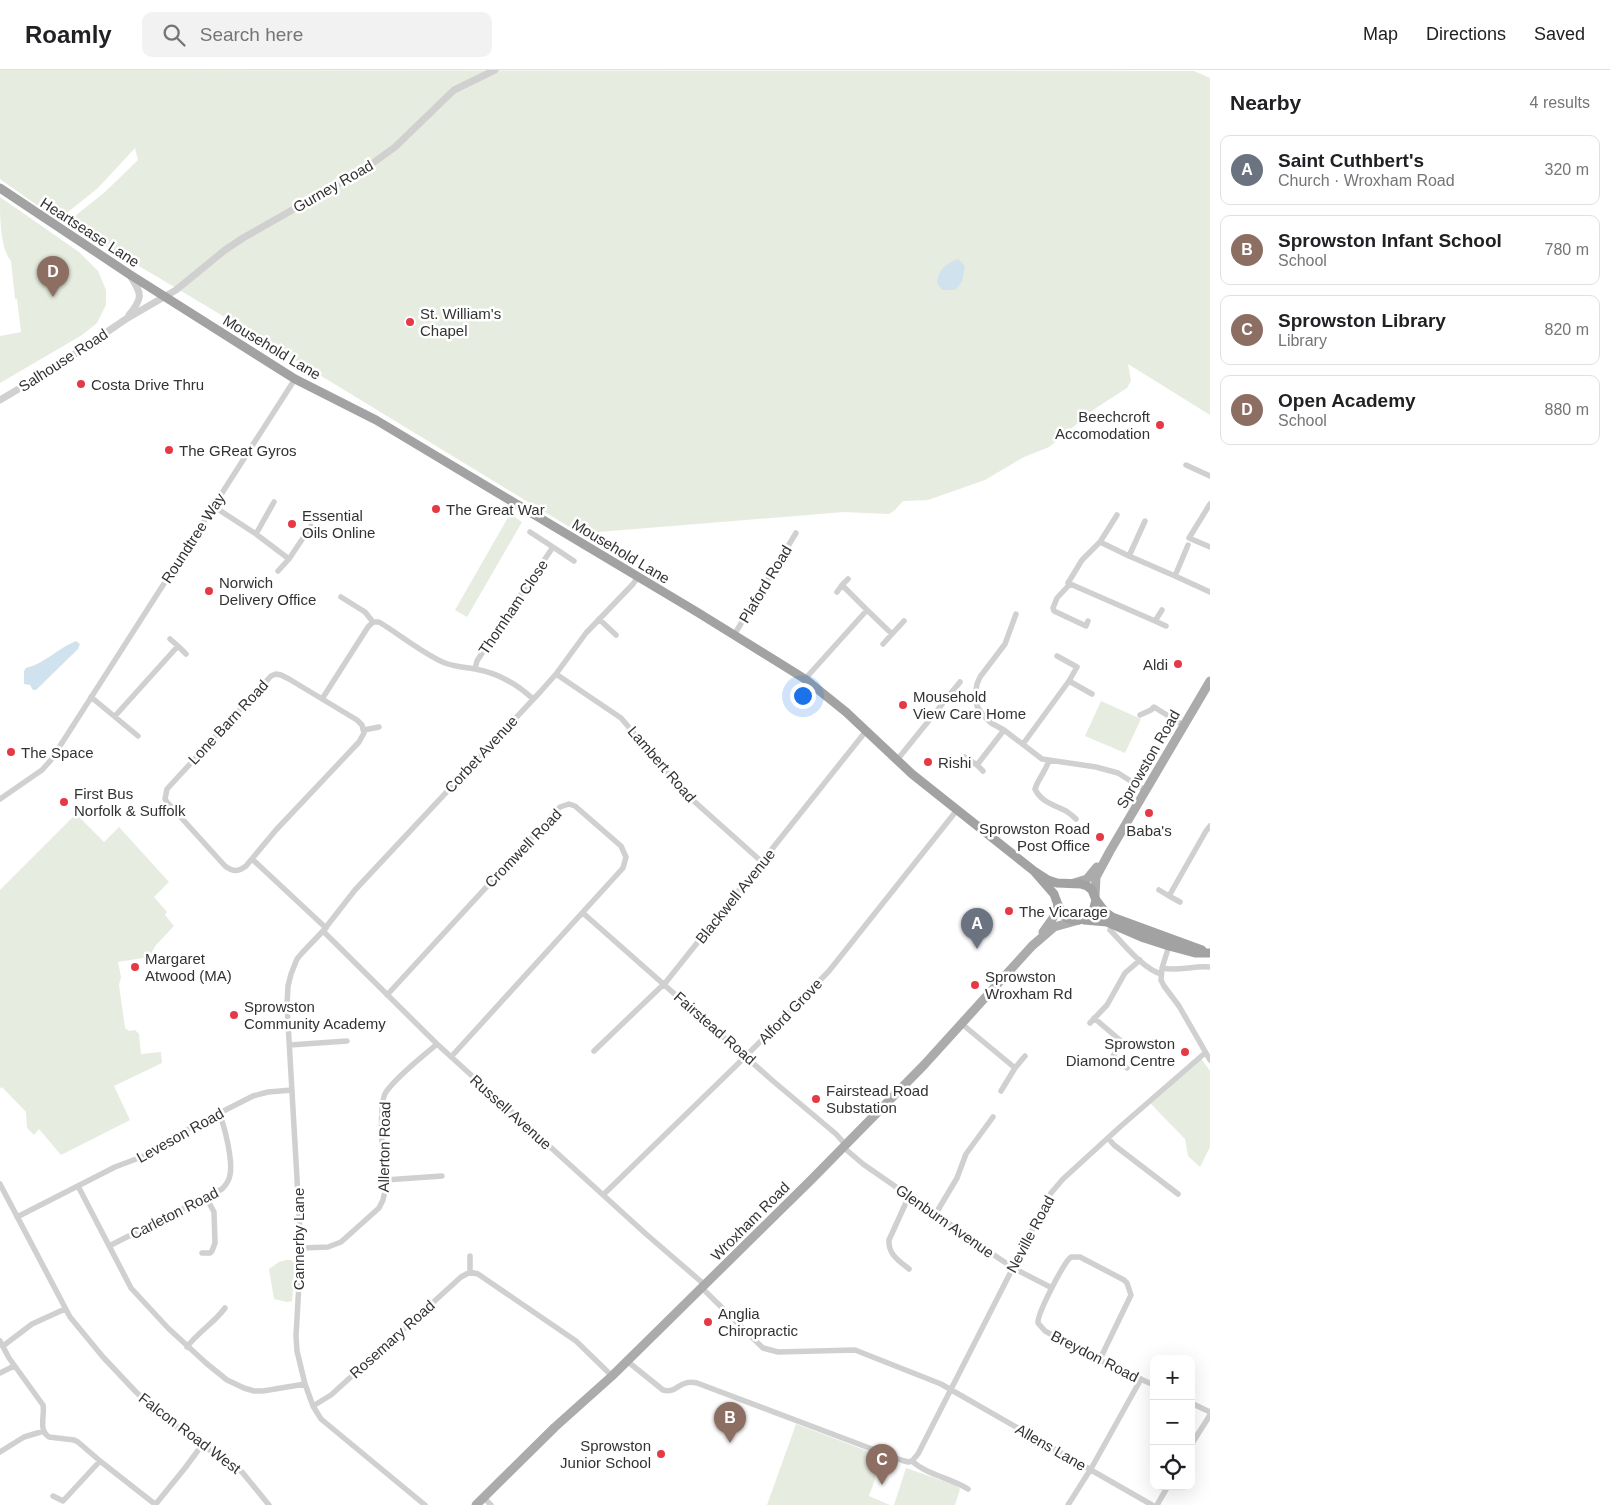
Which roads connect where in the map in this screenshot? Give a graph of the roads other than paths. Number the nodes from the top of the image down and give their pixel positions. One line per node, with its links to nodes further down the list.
1 (494, 70): 4 (street, Gurney Road)
2 (0, 188): 3 (highway, Heartsease Lane)
3 (129, 274): 4 (highway, Heartsease Lane); 5 (street, Salhouse Road)
4 (165, 296): 5 (street, Salhouse Road); 6 (highway, Mousehold Lane)
5 (126, 319): 7 (street, Salhouse Road)
6 (295, 379): 12 (street, Roundtree Way); 28 (highway, Mousehold Lane)
7 (0, 400)
8 (1186, 465): 9 (street)
9 (1210, 476)
10 (274, 502): 18 (street)
11 (1210, 504): 22 (street)
12 (213, 506): 18 (street); 60 (street, Roundtree Way)
13 (1116, 515): 19 (street)
14 (1145, 521): 23 (street)
15 (311, 526): 24 (street)
16 (530, 532): 21 (street, Thornham Close)
17 (796, 533): 46 (street, Plaford Road)
18 (256, 534): 24 (street)
19 (1100, 542): 23 (street); 30 (street)
20 (1188, 545): 27 (street)
21 (553, 547): 25 (street, Thornham Close); 52 (street, Thornham Close)
22 (1210, 547)
23 (1129, 556): 27 (street)
24 (289, 559): 26 (street)
25 (574, 560)
26 (278, 571)
27 (1175, 576): 33 (street)
28 (638, 577): 38 (street, Corbet Avenue); 46 (highway, Mousehold Lane)
29 (848, 579): 31 (street)
30 (1070, 584): 40 (street); 42 (street)
31 (842, 585): 32 (street); 35 (street)
32 (837, 592)
33 (1210, 592)
34 (341, 597): 41 (street)
35 (867, 610): 44 (street); 54 (street)
36 (1162, 610): 40 (street)
37 (1016, 614): 68 (street)
38 (599, 619): 45 (street); 53 (street, Corbet Avenue)
39 (904, 621): 44 (street)
40 (1155, 621): 43 (street)
41 (373, 622): 52 (street); 61 (street)
42 (1088, 625)
43 (1166, 626)
44 (892, 634): 48 (street)
45 (616, 635)
46 (734, 635): 54 (highway, Mousehold Lane)
47 (170, 639): 49 (street)
48 (883, 644)
49 (178, 646): 50 (street); 64 (street)
50 (186, 654)
51 (1057, 656): 55 (street)
52 (475, 669): 62 (street)
53 (556, 674): 62 (street, Corbet Avenue); 84 (street, Lambert Road)
54 (805, 679): 69 (highway, Mousehold Lane)
55 (1069, 681): 58 (street); 71 (street)
56 (1210, 681): 59 (main road, Sprowston Road)
57 (960, 682): 73 (street)
58 (1092, 694)
59 (1206, 695): 65 (main road, Sprowston Road)
60 (91, 697): 64 (street); 78 (street, Roundtree Way)
61 (322, 699): 67 (street, Lone Barn Road); 83 (street, Lone Barn Road)
62 (533, 699): 94 (street, Corbet Avenue)
63 (1140, 715): 65 (street)
64 (115, 716): 70 (street)
65 (1183, 725): 77 (main road, Sprowston Road)
66 (379, 727): 67 (street)
67 (364, 730): 83 (street, Lone Barn Road)
68 (1004, 730): 71 (street); 75 (street)
69 (866, 731): 73 (highway, Mousehold Lane); 84 (street, Blackwell Avenue)
70 (138, 736)
71 (1023, 744): 74 (street)
72 (965, 757): 75 (street)
73 (896, 760): 79 (highway, Mousehold Lane)
74 (1049, 760): 77 (street); 80 (street)
75 (977, 765): 76 (street)
76 (983, 771)
77 (1145, 790): 82 (main road, Sprowston Road)
78 (0, 799)
79 (957, 810): 85 (highway, Mousehold Lane); 110 (street, Alford Grove)
80 (1076, 819)
81 (1210, 826): 88 (street)
82 (1110, 851): 86 (main road, Sprowston Road); 89 (main road, Sprowston Road)
83 (252, 858): 94 (street)
84 (762, 862): 102 (street, Blackwell Avenue)
85 (1034, 871): 86 (highway, Mousehold Lane); 91 (highway, Mousehold Lane)
86 (1073, 884): 89 (highway, Mousehold Lane); 91 (highway)
87 (1158, 890): 88 (street)
88 (1169, 896): 90 (street)
89 (1095, 898): 93 (highway); 98 (highway, Mousehold Lane)
90 (1180, 902)
91 (1058, 903): 93 (highway, Mousehold Lane); 96 (main road, Wroxham Road)
92 (583, 913): 102 (street, Fairstead Road); 103 (street, Cromwell Road); 112 (street, Cromwell Road)
93 (1081, 920): 96 (main road, Wroxham Road); 97 (highway)
94 (325, 930): 103 (street, Russell Avenue); 107 (street, Cannerby Lane)
95 (1110, 930): 99 (street)
96 (1032, 946): 104 (main road, Wroxham Road)
97 (1169, 946): 98 (highway); 101 (street)
98 (1208, 953)
99 (1140, 960): 101 (street); 115 (street)
100 (1210, 967): 101 (street)
101 (1162, 971): 109 (street)
102 (664, 984): 108 (street, Blackwell Avenue); 110 (street, Fairstead Road)
103 (387, 995): 106 (street, Russell Avenue)
104 (962, 1024): 114 (street); 123 (main road, Wroxham Road)
105 (347, 1041): 107 (street)
106 (436, 1044): 112 (street, Russell Avenue); 125 (street, Allerton Road)
107 (290, 1045): 116 (street, Cannerby Lane)
108 (594, 1052)
109 (1205, 1052): 113 (street); 122 (street, Neville Road)
110 (746, 1056): 123 (street, Fairstead Road); 129 (street, Alford Grove)
111 (1025, 1056): 114 (street)
112 (451, 1057): 129 (street, Russell Avenue)
113 (1210, 1060)
114 (1015, 1068): 117 (street)
115 (1127, 1068)
116 (292, 1090): 118 (street, Leveson Road); 135 (street, Cannerby Lane)
117 (1001, 1091)
118 (219, 1113): 127 (street, Leveson Road); 131 (street, Carleton Road)
119 (993, 1117): 120 (street)
120 (988, 1123): 121 (street); 132 (street)
121 (994, 1127)
122 (1108, 1138): 128 (street); 138 (street, Neville Road)
123 (844, 1146): 130 (street, Glenburn Avenue); 141 (main road, Wroxham Road)
124 (442, 1176): 125 (street)
125 (385, 1180): 135 (street, Allerton Road)
126 (0, 1184): 133 (street, Falcon Road West)
127 (78, 1186): 133 (street, Leveson Road); 134 (street)
128 (1178, 1194)
129 (603, 1195): 141 (street, Russell Avenue)
130 (909, 1196): 132 (street, Glenburn Avenue); 139 (street)
131 (206, 1197): 134 (street, Carleton Road); 136 (street)
132 (935, 1215): 138 (street, Glenburn Avenue)
133 (17, 1217): 144 (street, Falcon Road West)
134 (109, 1246): 146 (street)
135 (301, 1248): 154 (street, Cannerby Lane)
136 (202, 1253)
137 (470, 1256): 140 (street)
138 (1012, 1267): 142 (street, Glenburn Avenue); 155 (street, Neville Road)
139 (909, 1269)
140 (470, 1272): 151 (street); 157 (street, Rosemary Road)
141 (703, 1286): 148 (main road, Wroxham Road); 155 (street, Allens Lane)
142 (1052, 1288): 147 (street, Breydon Road); 147 (street)
143 (225, 1308): 146 (street)
144 (65, 1309): 145 (street); 161 (street, Falcon Road West)
145 (1, 1343): 149 (street)
146 (187, 1347): 154 (street)
147 (1100, 1359): 152 (street, Breydon Road)
148 (627, 1361): 151 (main road, Wroxham Road); 164 (street)
149 (14, 1366): 150 (street); 159 (street)
150 (0, 1373)
151 (612, 1376): 169 (main road, Wroxham Road)
152 (1140, 1379): 153 (street, Breydon Road); 165 (street)
153 (1150, 1383)
154 (305, 1384): 157 (street, Cannerby Lane)
155 (950, 1390): 164 (street, Neville Road); 165 (street, Allens Lane)
156 (1195, 1405): 158 (street)
157 (313, 1406): 173 (street, Cannerby Lane)
158 (1210, 1413): 160 (street)
159 (44, 1431): 162 (street); 163 (street)
160 (1195, 1438)
161 (202, 1445): 170 (street, Falcon Road West); 171 (street)
162 (0, 1452)
163 (100, 1461): 168 (street); 171 (street)
164 (912, 1461): 166 (street)
165 (1090, 1470): 176 (street); 177 (street, Allens Lane)
166 (968, 1489)
167 (1166, 1490): 178 (street)
168 (53, 1496)
169 (484, 1497): 174 (main road, Wroxham Road); 175 (street)
170 (268, 1503): 172 (street)
171 (155, 1505)
172 (261, 1505)
173 (425, 1505)
174 (476, 1505)
175 (491, 1505)
176 (1068, 1505)
177 (1152, 1505)
178 (1157, 1505)

